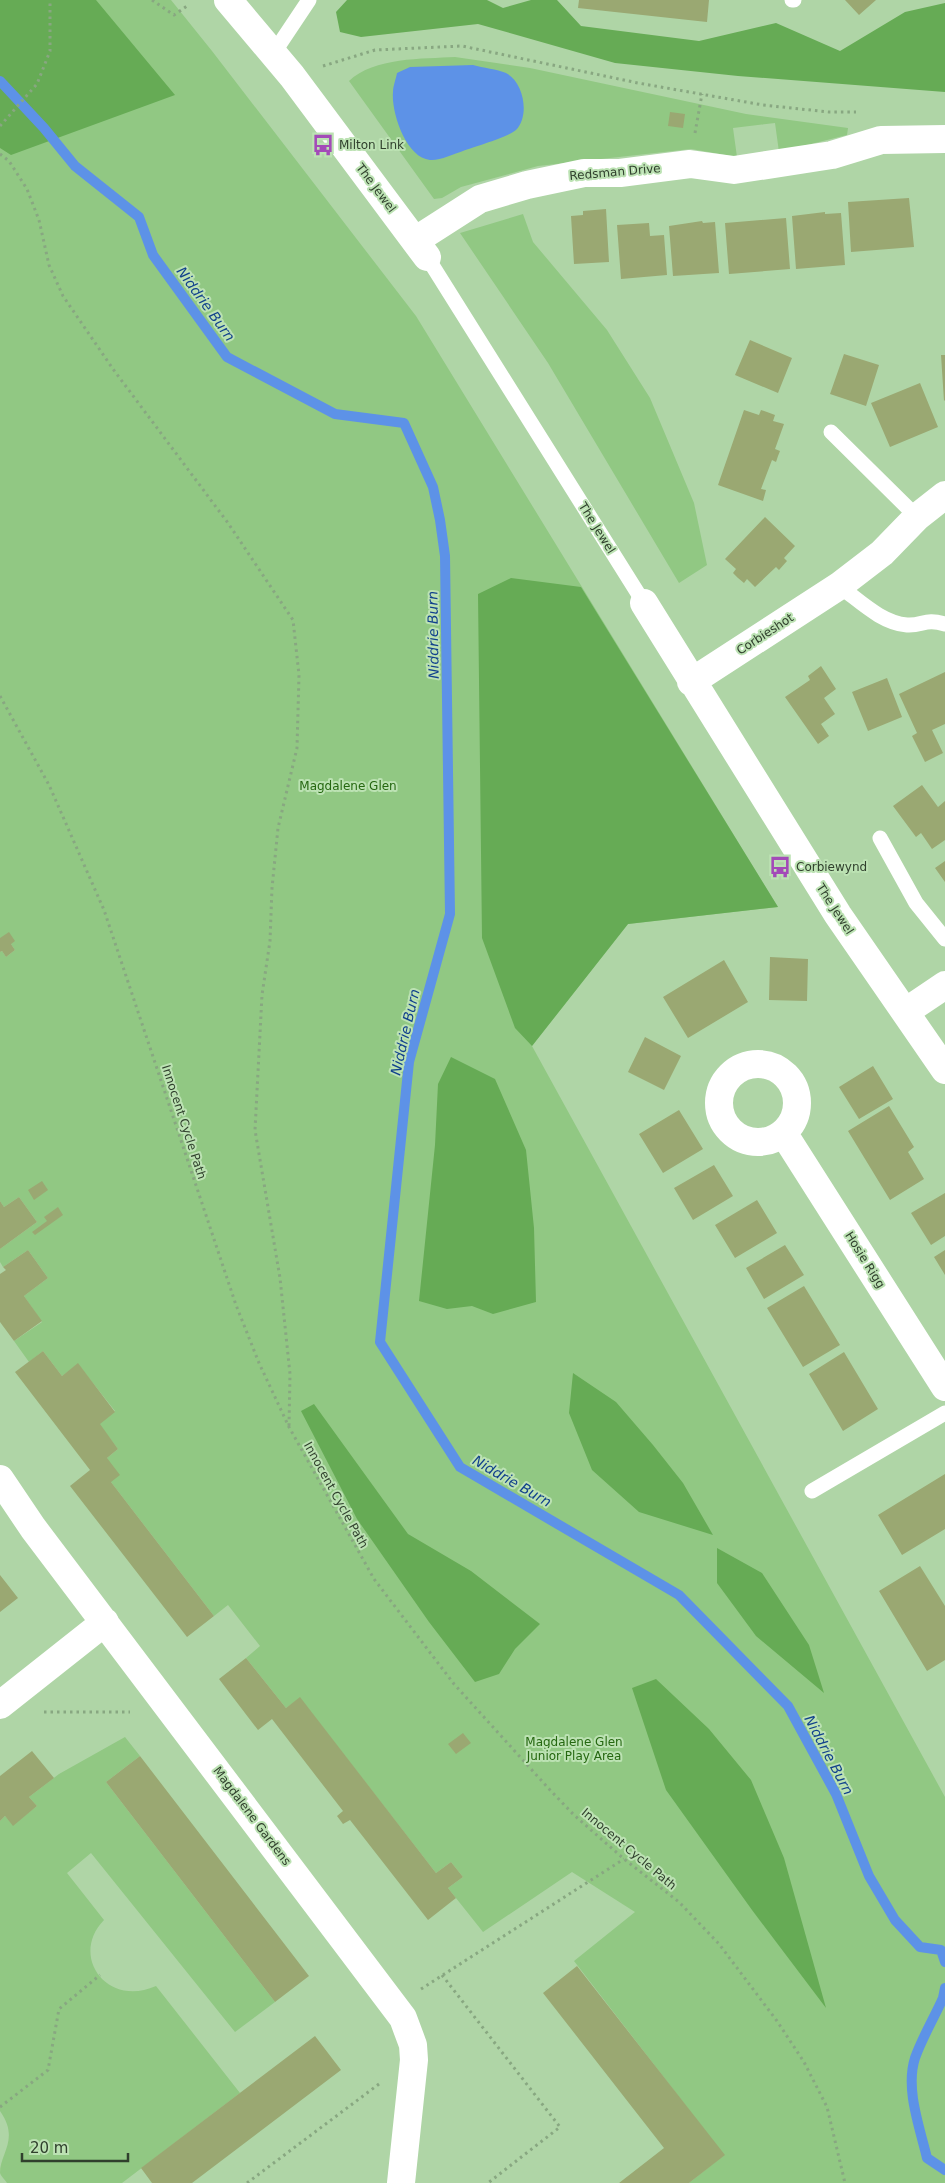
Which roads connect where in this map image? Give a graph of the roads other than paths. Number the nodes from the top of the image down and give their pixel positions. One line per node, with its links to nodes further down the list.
1 (228, 0): 3 (street, The Jewel)
2 (309, 0): 3 (lane)
3 (272, 54): 5 (street, The Jewel)
4 (945, 139): 5 (street, Redsman Drive)
5 (422, 249): 10 (lane, The Jewel)
6 (830, 432): 8 (lane)
7 (945, 495): 8 (street, Corbieshot)
8 (917, 517): 9 (street, Corbieshot)
9 (839, 586): 11 (lane); 12 (street, Corbieshot)
10 (644, 603): 12 (street, The Jewel)
11 (945, 624)
12 (691, 682): 16 (street, The Jewel)
13 (880, 838): 14 (lane)
14 (945, 939)
15 (945, 986): 16 (street)
16 (905, 1012): 17 (street, The Jewel)
17 (945, 1070)
18 (784, 1134): 19 (street, Hosie Rigg)
19 (945, 1387)
20 (945, 1413): 22 (lane)
21 (0, 1479): 23 (street, Magdalene Gardens)
22 (812, 1491)
23 (105, 1622): 24 (street); 25 (street, Magdalene Gardens)
24 (0, 1705)
25 (401, 2183)

